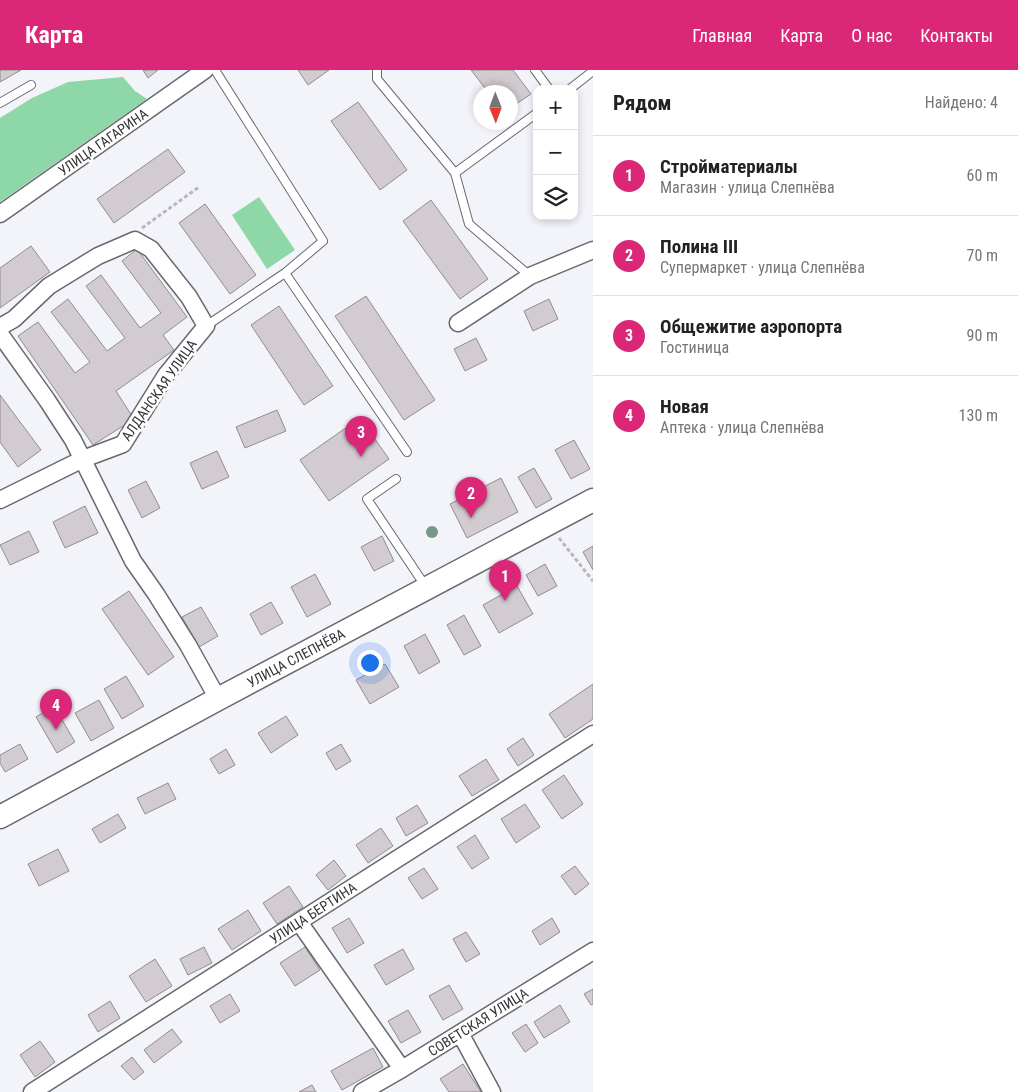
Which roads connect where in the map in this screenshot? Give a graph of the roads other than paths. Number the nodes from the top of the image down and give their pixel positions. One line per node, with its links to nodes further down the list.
1 (205, 70): 12 (street, УЛИЦА ГАГАРИНА)
2 (215, 70): 14 (lane)
3 (377, 70): 11 (lane)
4 (535, 70): 7 (lane)
5 (593, 71): 8 (lane)
6 (31, 85): 9 (lane)
7 (546, 85)
8 (575, 85)
9 (0, 103)
10 (533, 116): 11 (lane)
11 (455, 173): 15 (lane)
12 (0, 214)
13 (593, 250): 15 (street)
14 (285, 273): 17 (lane); 20 (lane)
15 (530, 276): 16 (street)
16 (458, 323)
17 (206, 326): 18 (street); 21 (street, АЛДАНСКАЯ УЛИЦА)
18 (0, 327)
19 (0, 334): 21 (street)
20 (407, 452)
21 (83, 459): 23 (street, АЛДАНСКАЯ УЛИЦА); 26 (street)
22 (396, 479): 25 (lane)
23 (0, 500)
24 (593, 500): 25 (street, УЛИЦА СЛЕПНЁВА)
25 (427, 588): 26 (street, УЛИЦА СЛЕПНЁВА)
26 (218, 699): 28 (street, УЛИЦА СЛЕПНЁВА)
27 (593, 734): 29 (street, УЛИЦА БЕРТИНА)
28 (0, 817)
29 (299, 922): 32 (street); 33 (street, УЛИЦА БЕРТИНА)
30 (593, 951): 31 (street, СОВЕТСКАЯ УЛИЦА)
31 (460, 1033): 32 (street, СОВЕТСКАЯ УЛИЦА); 35 (street)
32 (402, 1069): 34 (street, СОВЕТСКАЯ УЛИЦА)
33 (32, 1092)
34 (362, 1092)
35 (492, 1092)

